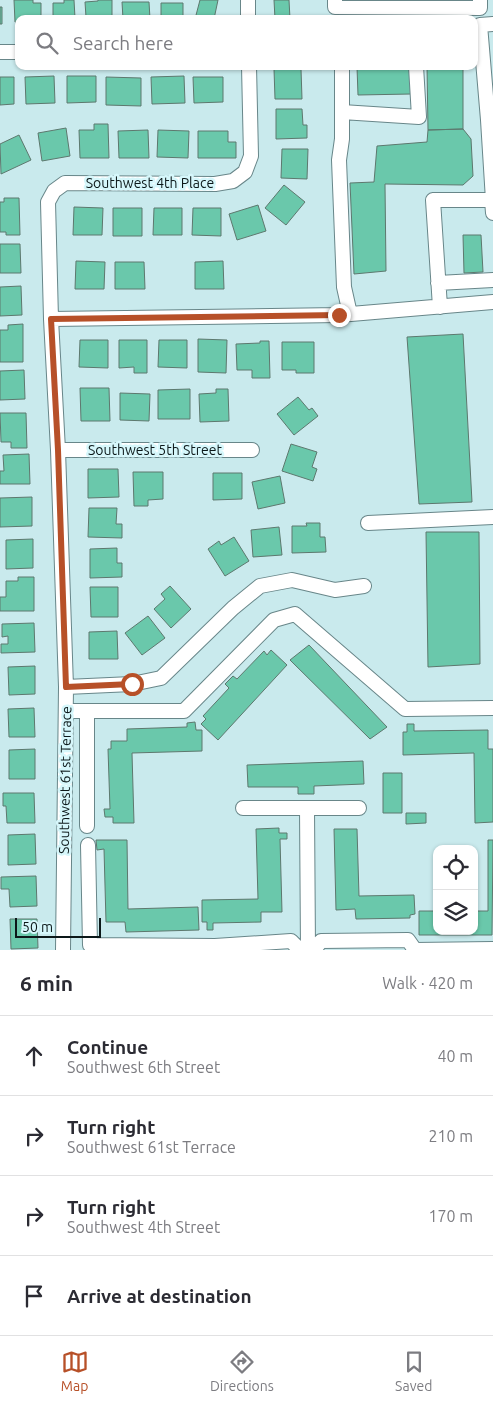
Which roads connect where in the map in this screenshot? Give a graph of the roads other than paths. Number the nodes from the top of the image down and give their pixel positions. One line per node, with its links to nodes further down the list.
1 (248, 0): 5 (street)
2 (335, 0): 4 (street)
3 (480, 0): 4 (street)
4 (446, 4)
5 (248, 15)
6 (482, 24): 13 (street)
7 (0, 52): 8 (street)
8 (15, 52)
9 (249, 70): 14 (street, Southwest 4th Place)
10 (342, 70): 12 (street)
11 (416, 70): 12 (street)
12 (342, 112): 20 (street)
13 (490, 119): 15 (street)
14 (54, 191): 21 (street, Southwest 61st Terrace)
15 (493, 205): 17 (street)
16 (493, 280): 17 (street)
17 (438, 283): 19 (street)
18 (493, 302): 19 (street)
19 (440, 307): 20 (street)
20 (350, 314): 21 (street)
21 (51, 319): 22 (street, Southwest 61st Terrace)
22 (58, 450): 23 (street, Southwest 5th Street); 27 (street, Southwest 61st Terrace)
23 (252, 450)
24 (493, 517): 25 (street)
25 (368, 523)
26 (364, 586): 27 (street)
27 (66, 687): 29 (street, Southwest 61st Terrace)
28 (493, 708): 30 (street)
29 (66, 711): 30 (street); 36 (street, Southwest 61st Terrace)
30 (87, 712): 34 (street)
31 (243, 808): 32 (street)
32 (307, 808): 33 (street); 38 (street)
33 (359, 808)
34 (87, 826)
35 (88, 845): 37 (street)
36 (63, 950)
37 (300, 950)
38 (308, 950)
39 (314, 950): 40 (street)
40 (493, 950)

